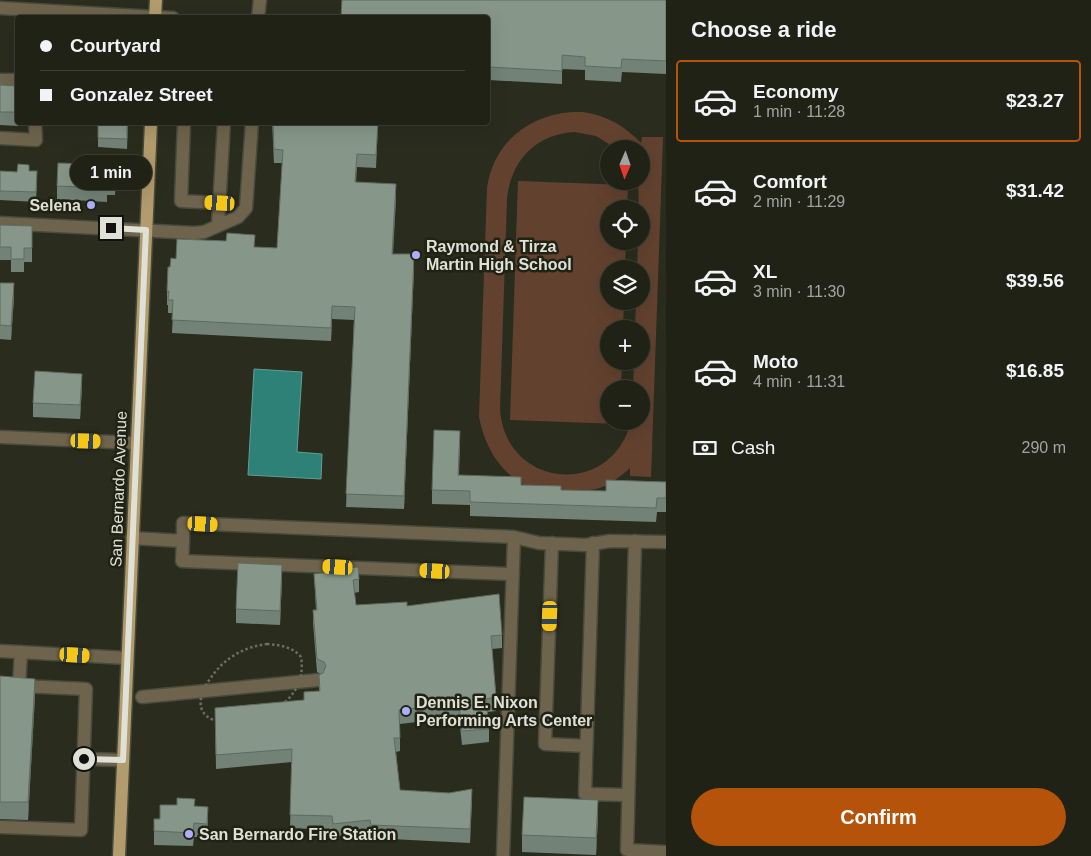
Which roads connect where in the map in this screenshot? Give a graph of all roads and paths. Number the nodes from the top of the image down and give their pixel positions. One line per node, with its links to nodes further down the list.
1 (156, 0): 6 (main road)
2 (260, 0): 7 (street)
3 (0, 8): 4 (street)
4 (34, 14): 5 (street)
5 (74, 15)
6 (155, 15)
7 (258, 15)
8 (0, 80): 9 (street)
9 (15, 80)
10 (35, 125): 15 (street)
11 (151, 125): 19 (main road, San Bernardo Avenue)
12 (184, 125): 16 (street)
13 (224, 125): 16 (street)
14 (252, 125): 18 (street)
15 (0, 138)
16 (220, 203): 18 (street)
17 (0, 223): 19 (street)
18 (218, 226): 19 (street)
19 (146, 230): 21 (main road, San Bernardo Avenue)
20 (0, 437): 21 (street)
21 (136, 443): 23 (main road, San Bernardo Avenue)
22 (514, 537): 24 (street); 27 (street); 29 (street)
23 (132, 538): 24 (street); 32 (main road, San Bernardo Avenue)
24 (182, 540): 29 (street)
25 (636, 541): 26 (street); 28 (street); 40 (street)
26 (666, 542)
27 (552, 543): 28 (street); 37 (street)
28 (593, 544): 37 (street)
29 (513, 574): 44 (street)
30 (0, 651): 31 (street)
31 (21, 652): 32 (street); 35 (street)
32 (127, 658): 39 (main road, San Bernardo Avenue)
33 (318, 680): 36 (street)
34 (0, 686): 35 (street)
35 (19, 686): 38 (street)
36 (142, 697)
37 (586, 746): 40 (street)
38 (84, 759): 39 (street); 41 (street)
39 (123, 760): 43 (main road, San Bernardo Avenue)
40 (628, 795): 42 (street)
41 (0, 826)
42 (666, 852)
43 (119, 856)
44 (503, 856)

